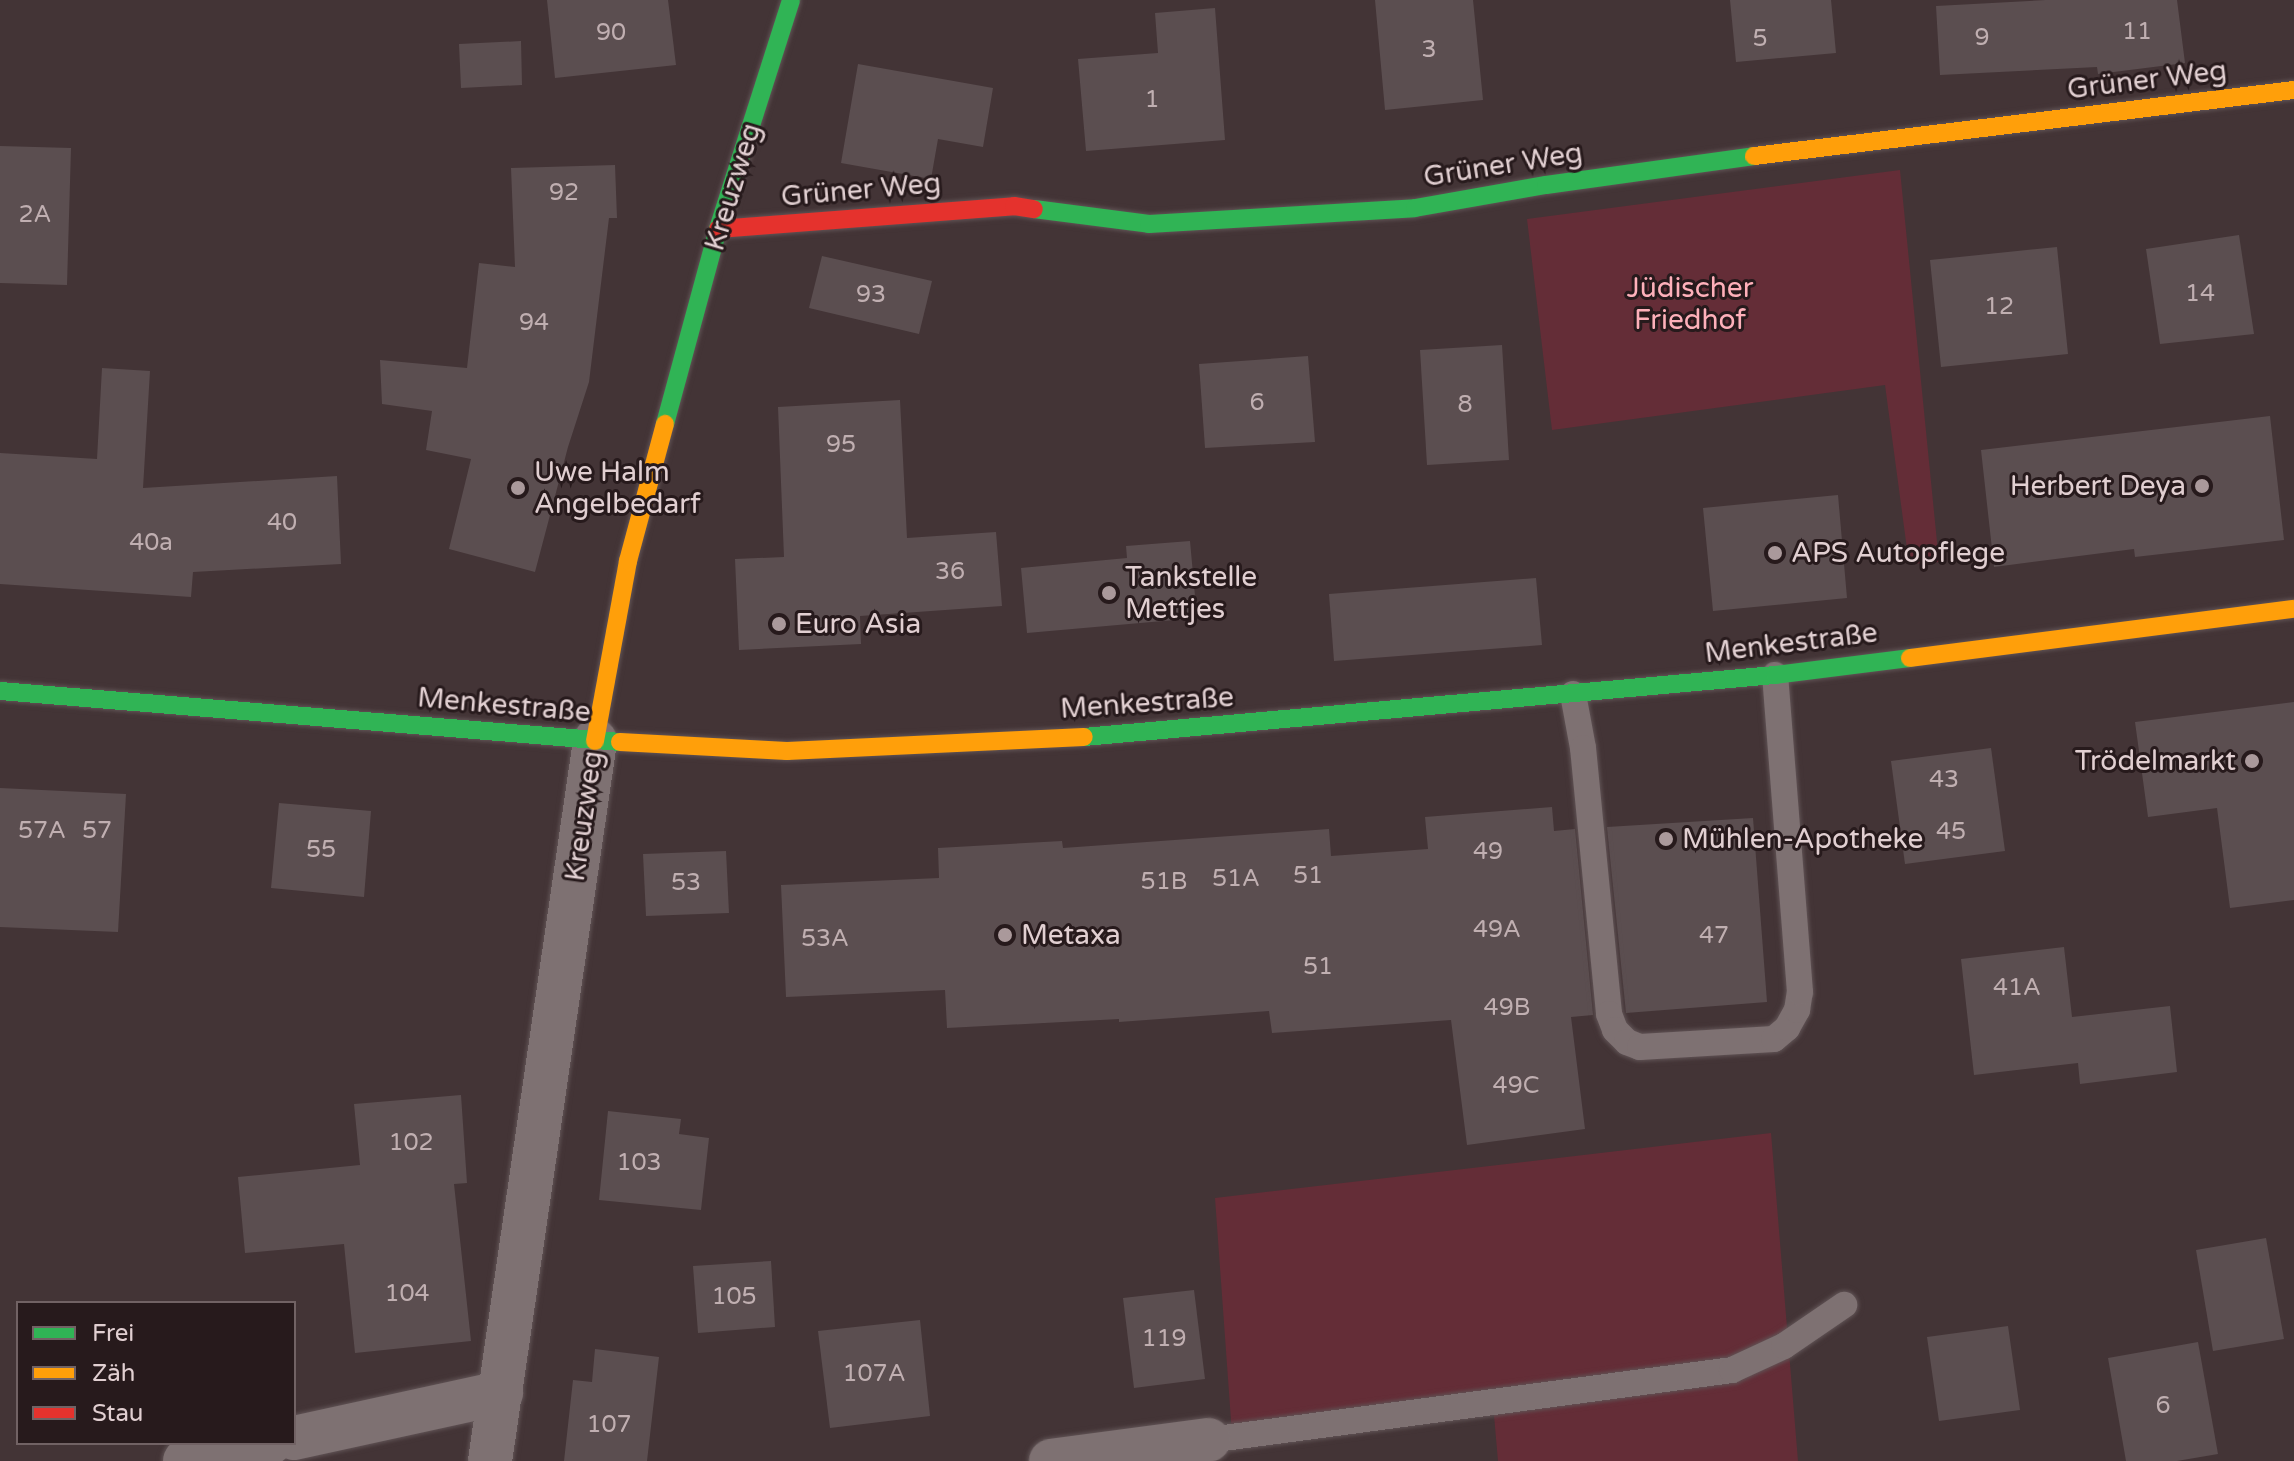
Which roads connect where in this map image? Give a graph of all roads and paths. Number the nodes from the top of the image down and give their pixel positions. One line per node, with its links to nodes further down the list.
1 (791, 0): 3 (street, Kreuzweg)
2 (2294, 90): 3 (street, Grüner Weg)
3 (718, 229): 8 (street, Kreuzweg)
4 (2294, 609): 5 (street, Menkestraße)
5 (1775, 675): 7 (street, Menkestraße); 7 (lane)
6 (0, 691): 8 (street, Menkestraße)
7 (1573, 694): 8 (street, Menkestraße)
8 (595, 741): 10 (street, Kreuzweg)
9 (1844, 1305): 12 (lane)
10 (501, 1393): 11 (street); 15 (street, Kreuzweg)
11 (296, 1438)
12 (1209, 1440): 16 (street)
13 (261, 1445): 14 (street)
14 (185, 1461)
15 (490, 1461)
16 (1051, 1461)

